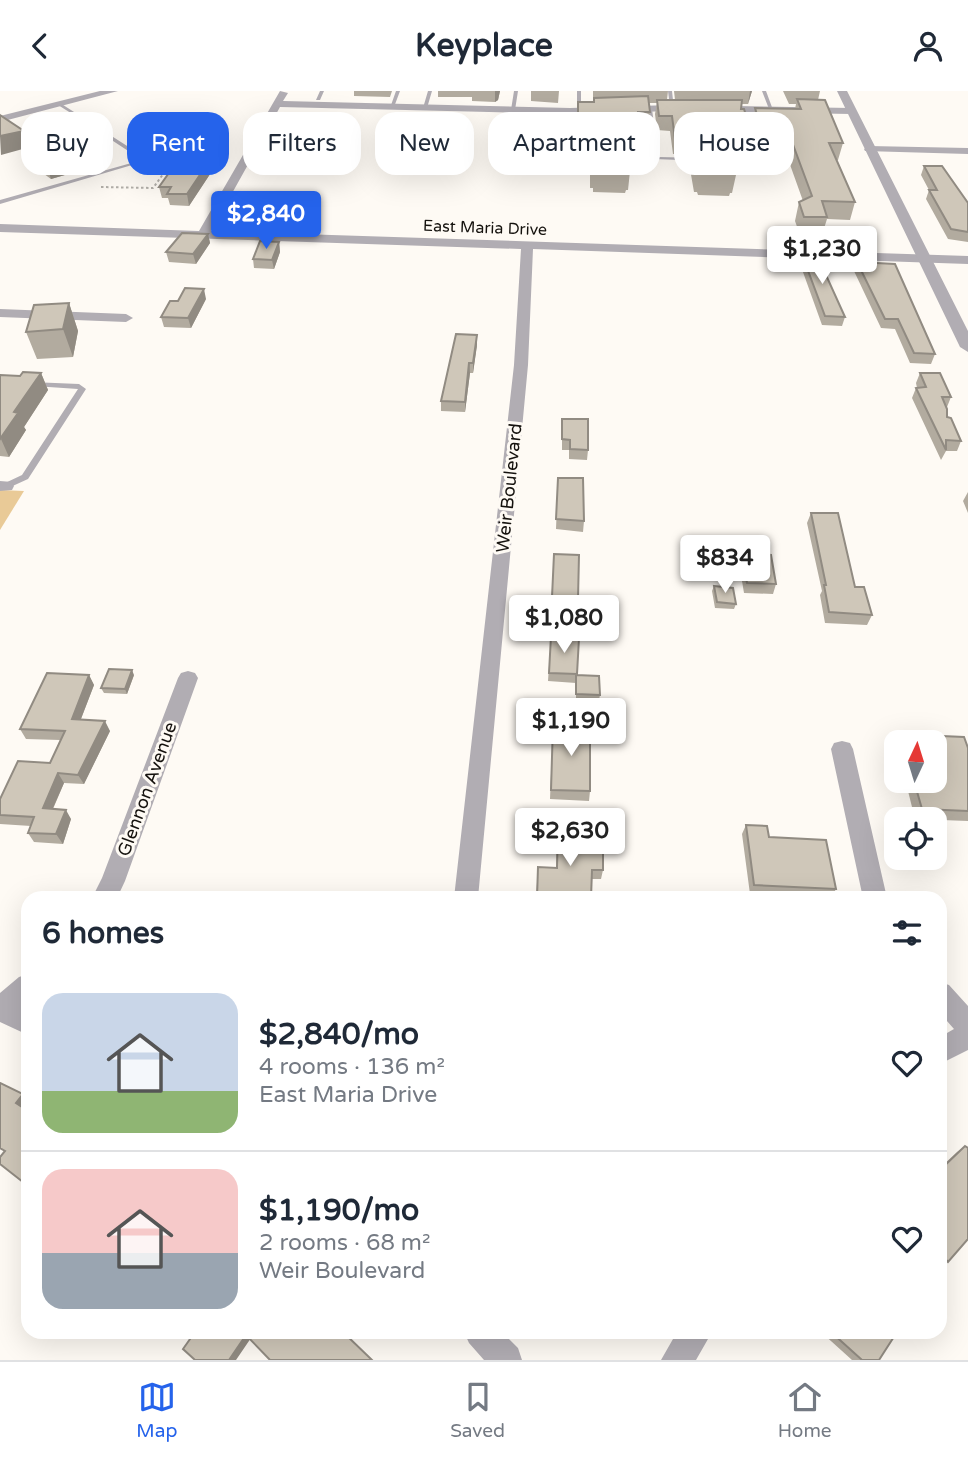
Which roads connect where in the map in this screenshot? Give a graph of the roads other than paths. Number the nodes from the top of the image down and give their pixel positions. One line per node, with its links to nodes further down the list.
1 (113, 91): 12 (street)
2 (284, 91): 13 (street)
3 (322, 91): 11 (lane)
4 (398, 91): 14 (lane)
5 (430, 91): 15 (lane)
6 (516, 91): 20 (lane)
7 (579, 91): 21 (lane)
8 (670, 91): 16 (lane)
9 (764, 91): 19 (lane)
10 (842, 91): 22 (street)
11 (318, 99)
12 (60, 104): 23 (lane); 25 (street)
13 (277, 104): 14 (street); 34 (street)
14 (392, 107): 15 (street)
15 (425, 108): 20 (street)
16 (672, 108): 17 (street); 18 (street)
17 (650, 109): 21 (street); 29 (lane)
18 (742, 109): 19 (street); 24 (lane)
19 (771, 109): 22 (street)
20 (513, 110): 21 (street)
21 (579, 111)
22 (852, 111): 27 (street)
23 (73, 112)
24 (743, 112)
25 (0, 119)
26 (113, 138): 30 (lane)
27 (869, 149): 28 (street); 36 (street)
28 (968, 151)
29 (674, 159)
30 (113, 169)
31 (94, 175): 32 (lane)
32 (0, 202)
33 (0, 228): 34 (street, East Maria Drive)
34 (202, 235): 35 (street, East Maria Drive)
35 (527, 246): 36 (street, East Maria Drive); 46 (street, Weir Boulevard)
36 (924, 259): 37 (street, East Maria Drive); 40 (street)
37 (968, 260)
38 (0, 313): 39 (street)
39 (125, 318)
40 (968, 347)
41 (19, 383): 42 (lane)
42 (3, 486)
43 (188, 678): 45 (street, Glennon Avenue)
44 (842, 749): 47 (street)
45 (107, 891)
46 (467, 891)
47 (873, 891)
48 (21, 992): 50 (street)
49 (947, 1002): 52 (street)
50 (1, 1009): 51 (street)
51 (21, 1019)
52 (968, 1025)
53 (968, 1036): 54 (street)
54 (947, 1047)
55 (486, 1339): 57 (street)
56 (691, 1339): 58 (street)
57 (506, 1360)
58 (677, 1360)

